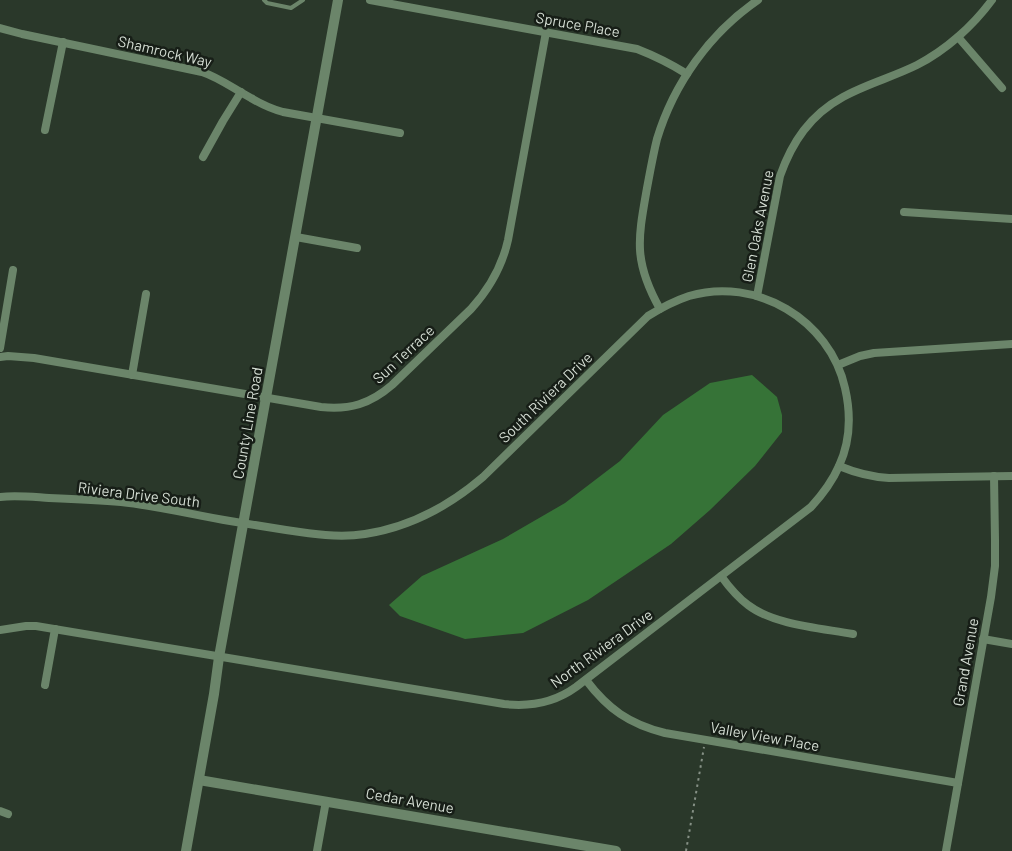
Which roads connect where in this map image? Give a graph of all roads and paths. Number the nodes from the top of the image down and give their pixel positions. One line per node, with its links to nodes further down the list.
1 (264, 0): 2 (lane)
2 (302, 0)
3 (338, 0): 14 (street, County Line Road)
4 (370, 0): 8 (street, Spruce Place)
5 (758, 0): 11 (street)
6 (992, 0): 9 (street, Glen Oaks Avenue)
7 (0, 28): 10 (street, Shamrock Way)
8 (546, 32): 11 (street, Spruce Place); 31 (street, Sun Terrace)
9 (958, 37): 12 (street); 24 (street, Glen Oaks Avenue)
10 (63, 42): 13 (street, Shamrock Way); 15 (street)
11 (687, 74): 25 (street)
12 (1002, 88)
13 (241, 92): 14 (street, Shamrock Way); 17 (street)
14 (316, 119): 16 (street, Shamrock Way); 20 (street, County Line Road)
15 (45, 130)
16 (400, 133)
17 (203, 157)
18 (904, 212): 19 (street)
19 (1012, 219)
20 (296, 237): 21 (street); 31 (street, County Line Road)
21 (357, 248)
22 (13, 270): 27 (street)
23 (146, 294): 30 (street)
24 (757, 296): 25 (street, South Riviera Drive); 29 (street, South Riviera Drive)
25 (660, 308): 36 (street, South Riviera Drive)
26 (1012, 344): 29 (street)
27 (0, 348)
28 (0, 357): 30 (street, Sun Terrace)
29 (838, 366): 32 (street, North Riviera Drive)
30 (132, 374): 31 (street, Sun Terrace)
31 (267, 398): 36 (street, County Line Road)
32 (839, 466): 33 (street); 37 (street, North Riviera Drive)
33 (994, 476): 34 (street); 41 (street, Grand Avenue)
34 (1012, 476)
35 (0, 497): 36 (street, Riviera Drive South)
36 (244, 524): 43 (street, County Line Road)
37 (721, 576): 40 (street); 44 (street, North Riviera Drive)
38 (55, 629): 39 (street, North Riviera Drive); 43 (street, North Riviera Drive); 45 (street)
39 (0, 630)
40 (853, 634)
41 (983, 639): 42 (street); 48 (street, Grand Avenue)
42 (1012, 644)
43 (219, 657): 44 (street, North Riviera Drive); 47 (street, County Line Road)
44 (586, 680): 46 (street, Valley View Place)
45 (46, 685)
46 (705, 740): 48 (street, Valley View Place); 55 (path)
47 (199, 780): 49 (street, Cedar Avenue); 52 (street, County Line Road)
48 (958, 783): 56 (street, Grand Avenue)
49 (326, 801): 53 (street); 54 (street, Cedar Avenue)
50 (0, 811): 51 (street)
51 (8, 814)
52 (186, 851)
53 (317, 851)
54 (616, 851)
55 (686, 851)
56 (946, 851)

